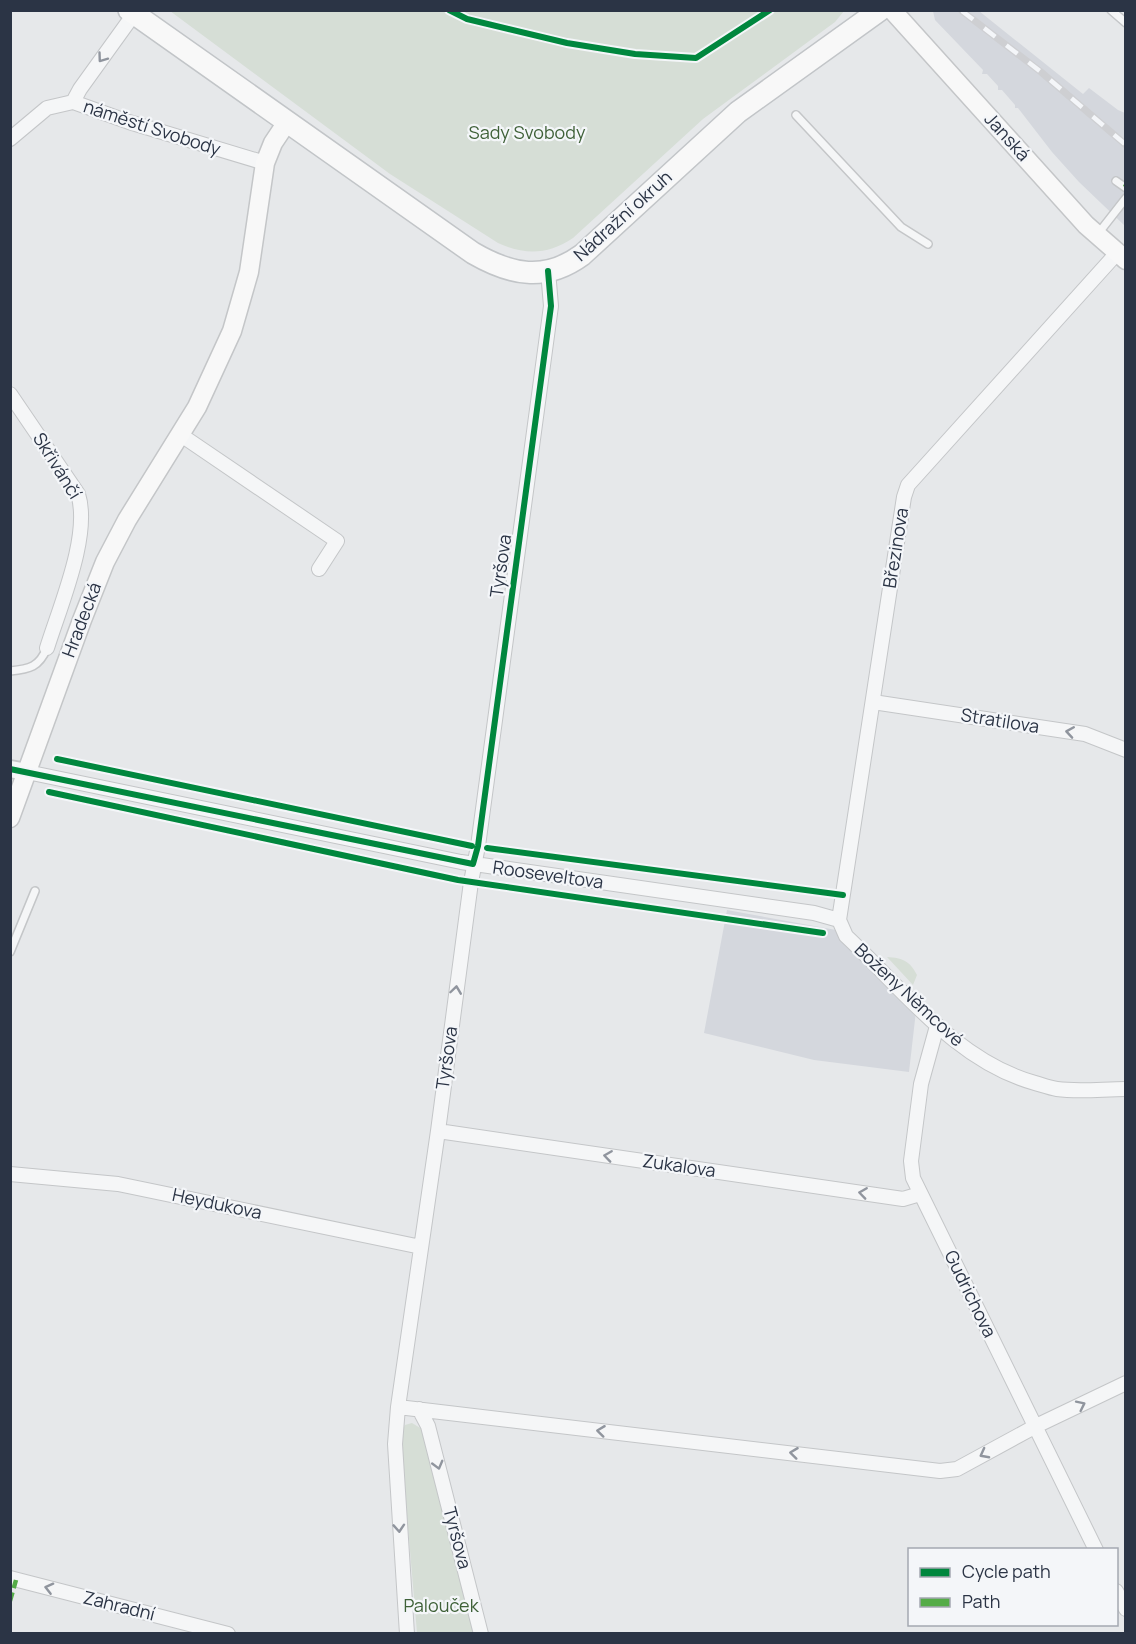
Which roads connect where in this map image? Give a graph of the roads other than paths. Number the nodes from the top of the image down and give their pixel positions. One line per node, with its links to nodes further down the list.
1 (880, 10): 17 (main road, Nádražní okruh)
2 (892, 10): 14 (main road, Janská)
3 (1111, 10): 5 (lane)
4 (131, 12): 6 (street, náměstí Svobody, one-way to 6); 8 (main road, náměstí Svobody)
5 (1125, 23)
6 (73, 102): 9 (street); 10 (street, náměstí Svobody)
7 (796, 115): 15 (lane)
8 (287, 122): 10 (main road, Hradecká); 17 (main road, Nádražní okruh)
9 (10, 139)
10 (265, 163): 19 (main road, Hradecká)
11 (1116, 181): 12 (lane)
12 (1125, 188)
13 (1125, 198): 14 (lane)
14 (1097, 235): 16 (main road, Janská)
15 (928, 244)
16 (1121, 256): 23 (street, Březinova)
17 (548, 272): 27 (street, Tyršova)
18 (11, 397): 21 (street, Skřivánčí)
19 (181, 435): 20 (street); 25 (main road, Hradecká)
20 (319, 569)
21 (47, 648): 22 (lane)
22 (10, 671)
23 (873, 702): 24 (street, Stratilova, one-way to 23); 29 (street, Březinova)
24 (1125, 750)
25 (19, 771): 26 (main road, Hradecká); 27 (street, Rooseveltova)
26 (10, 818)
27 (473, 864): 29 (street, Rooseveltova); 33 (street, Tyršova, one-way to 27)
28 (35, 891): 30 (lane)
29 (840, 920): 31 (street, Boženy Němcové)
30 (10, 952)
31 (937, 1026): 32 (street, Boženy Němcové); 35 (street, Gudrichova)
32 (1125, 1089)
33 (438, 1131): 35 (street, Zukalova, one-way to 33); 36 (street, Tyršova)
34 (10, 1174): 36 (street, Heydukova)
35 (920, 1194): 40 (street, Gudrichova)
36 (421, 1247): 38 (street, Tyršova)
37 (1125, 1383): 40 (street, one-way to 37)
38 (398, 1407): 39 (street); 46 (street, Tyršova, one-way to 46)
39 (419, 1409): 40 (street, one-way to 39); 47 (street, Tyršova, one-way to 47)
40 (1036, 1426): 41 (street, Gudrichova)
41 (1095, 1548)
42 (10, 1578): 45 (street, Zahradní, one-way to 42)
43 (1118, 1595): 44 (street)
44 (1125, 1609)
45 (228, 1634)
46 (407, 1634)
47 (481, 1634)

